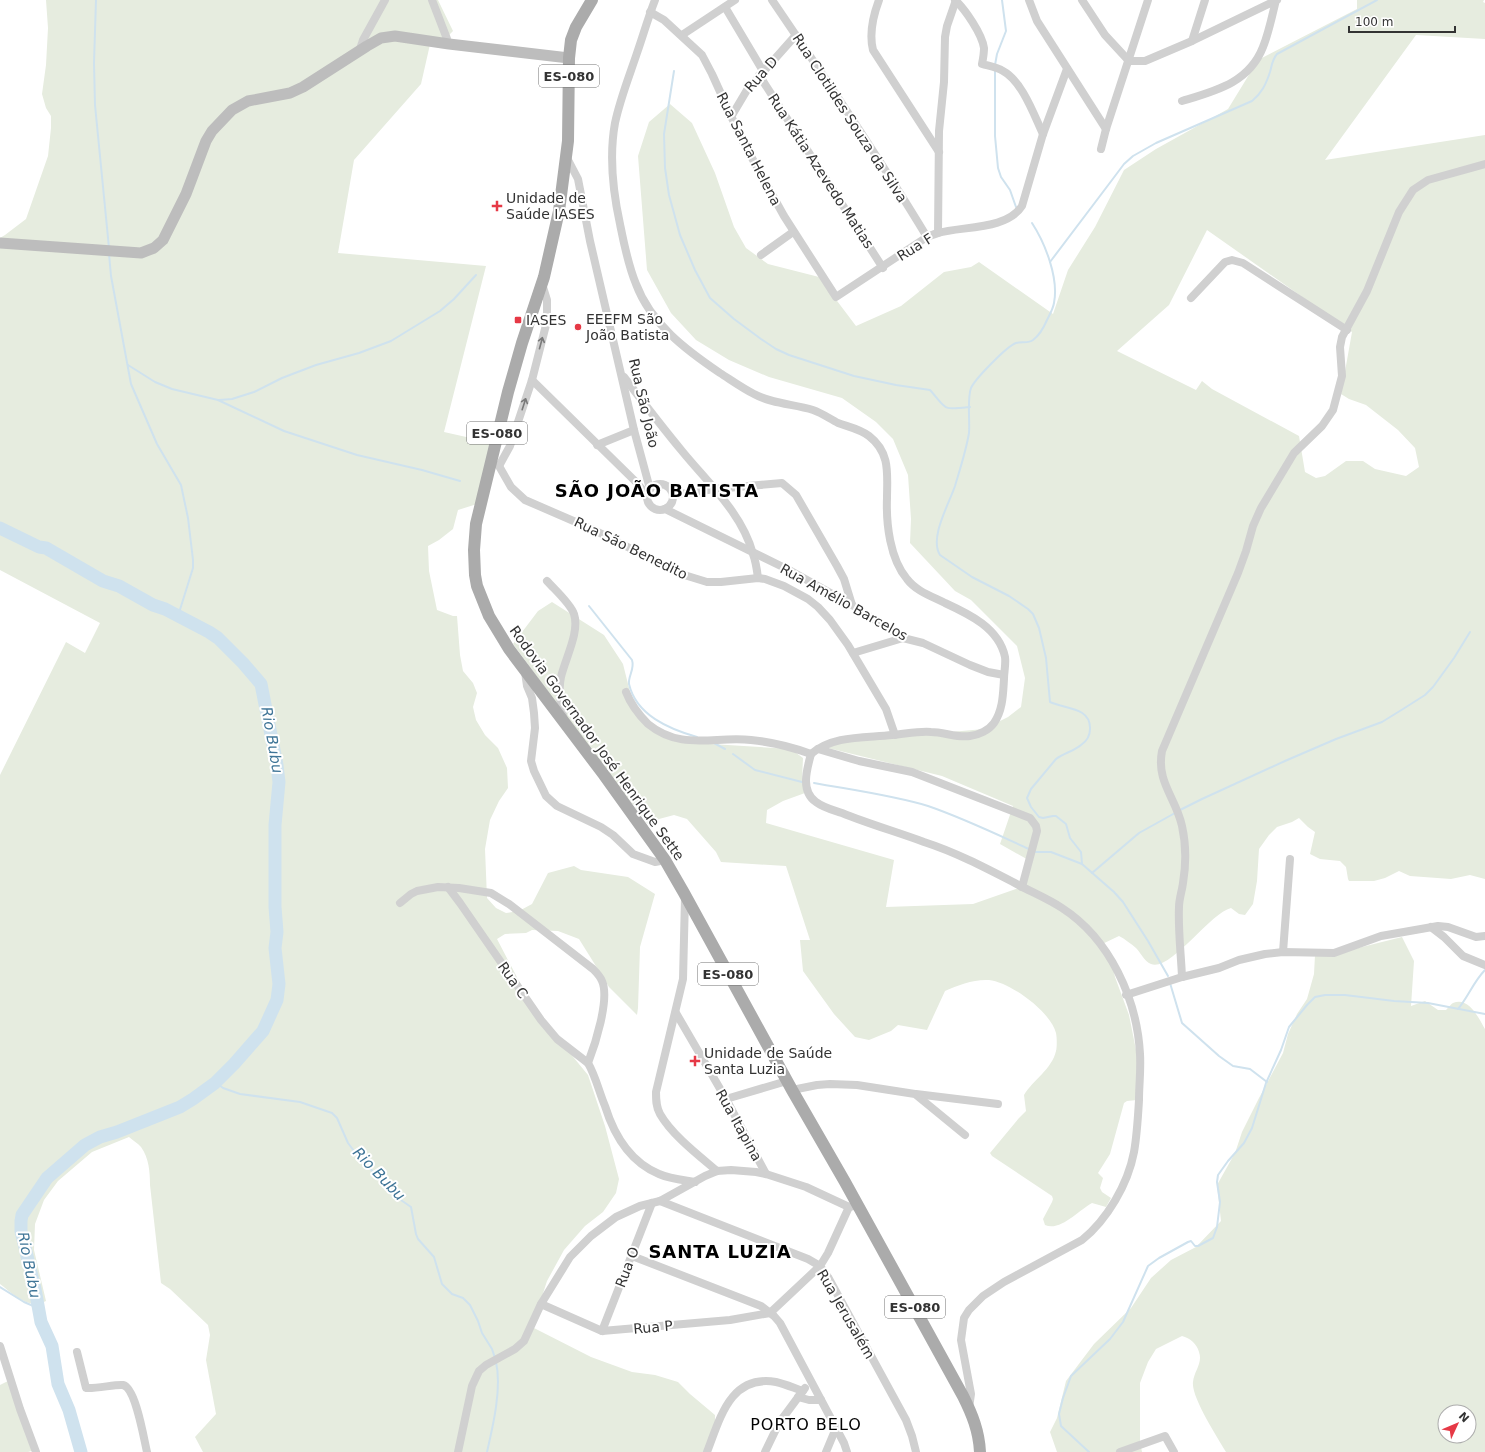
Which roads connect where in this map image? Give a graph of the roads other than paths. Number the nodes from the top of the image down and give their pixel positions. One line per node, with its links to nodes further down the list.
1 (385, 0): 22 (street)
2 (432, 0): 21 (street)
3 (592, 0): 23 (main road, ES-080)
4 (655, 0): 17 (street)
5 (735, 0): 15 (street)
6 (772, 0): 19 (street, Rua Clotildes Souza da Silva)
7 (879, 0): 32 (street)
8 (955, 0): 30 (street); 32 (street)
9 (1029, 0): 25 (street)
10 (1082, 0): 16 (street)
11 (1092, 0): 16 (street)
12 (1148, 0): 24 (street)
13 (1205, 0): 20 (street)
14 (1277, 0): 20 (street); 27 (street)
15 (725, 7): 18 (street); 26 (street, Rua Kátia Azevedo Matias)
16 (1090, 10): 24 (street)
17 (650, 12): 18 (street, Rua Santa Helena); 61 (street)
18 (682, 35): 28 (street, Rua Santa Helena)
19 (796, 35): 26 (street, Rua D); 37 (street, Rua Clotildes Souza da Silva)
20 (1192, 41): 24 (street)
21 (450, 44): 22 (street); 23 (street)
22 (360, 50): 38 (street)
23 (569, 58): 33 (main road, ES-080)
24 (1129, 61): 29 (street)
25 (1067, 69): 29 (street); 30 (street)
26 (761, 73): 28 (street, Rua D); 40 (street, Rua Kátia Azevedo Matias)
27 (1182, 101)
28 (731, 117): 35 (street, Rua Santa Helena)
29 (1106, 129): 31 (street)
30 (1043, 134): 36 (street, Rua F)
31 (1101, 149)
32 (939, 152): 36 (street)
33 (566, 158): 41 (main road, Rodovia Governador José Henrique Sette / ES-080); 45 (street, Rua São João)
34 (1485, 164): 44 (street)
35 (793, 232): 39 (street); 42 (street, Rua Santa Helena)
36 (938, 233): 37 (street, Rua F)
37 (927, 237): 40 (street, Rua F)
38 (0, 243)
39 (761, 255)
40 (883, 268): 42 (street, Rua F)
41 (542, 284): 46 (street, one-way to 41); 49 (main road, Rodovia Governador José Henrique Sette / ES-080)
42 (836, 298)
43 (1191, 298): 44 (street)
44 (1346, 330): 76 (street)
45 (622, 374): 47 (street, Rua São João); 50 (street)
46 (532, 380): 48 (street); 49 (street, one-way to 46)
47 (634, 430): 48 (street); 51 (street, Rua São João)
48 (597, 445): 51 (street)
49 (495, 465): 55 (street, Rua São Benedito); 60 (main road, Rodovia Governador José Henrique Sette / ES-080)
50 (715, 489): 52 (street); 54 (street); 57 (street)
51 (648, 492): 52 (street); 53 (street)
52 (673, 495): 53 (street)
53 (666, 508): 54 (street, Rua Amélio Barcelos)
54 (753, 553): 55 (street); 57 (street, Rua Amélio Barcelos)
55 (758, 578): 59 (street, Rua São Benedito)
56 (547, 581): 63 (street)
57 (852, 605): 58 (street, Rua Amélio Barcelos)
58 (904, 638): 59 (street); 61 (street, Rua Amélio Barcelos)
59 (853, 653): 64 (street, Rua São Benedito)
60 (525, 672): 63 (main road, Rodovia Governador José Henrique Sette / ES-080); 67 (street)
61 (1004, 675): 64 (street)
62 (626, 692): 65 (street)
63 (565, 723): 67 (main road, Rodovia Governador José Henrique Sette / ES-080)
64 (895, 735): 65 (street)
65 (814, 751): 69 (street); 69 (street)
66 (1290, 858): 74 (street)
67 (665, 860): 70 (main road, Rodovia Governador José Henrique Sette / ES-080)
68 (448, 887): 71 (street); 79 (street, Rua C); 79 (street)
69 (1022, 887): 77 (street)
70 (684, 893): 78 (street); 80 (main road, Rodovia Governador José Henrique Sette / ES-080)
71 (400, 903)
72 (1431, 927): 73 (street); 74 (street); 75 (street)
73 (1485, 936)
74 (1283, 952): 76 (street)
75 (1485, 965)
76 (1182, 977): 77 (street)
77 (1126, 995): 100 (street)
78 (676, 1013): 82 (street, Rua Itapina); 85 (street)
79 (588, 1063): 87 (street)
80 (789, 1086): 81 (street); 82 (street); 89 (main road, Rodovia Governador José Henrique Sette / ES-080)
81 (915, 1094): 83 (street); 84 (street)
82 (726, 1099): 86 (street, Rua Itapina)
83 (998, 1104)
84 (965, 1135)
85 (717, 1172): 86 (street); 87 (street)
86 (766, 1174): 89 (street)
87 (695, 1182): 88 (street)
88 (656, 1202): 90 (street, Rua O); 91 (street, Rua Jerusalém); 92 (street)
89 (854, 1206): 91 (street); 100 (main road, Rodovia Governador José Henrique Sette / ES-080)
90 (632, 1256): 93 (street); 94 (street, Rua O)
91 (820, 1266): 93 (street); 109 (street, Rua Jerusalém)
92 (541, 1304): 94 (street, Rua P); 104 (street)
93 (770, 1313): 94 (street, Rua P); 97 (street)
94 (602, 1331)
95 (0, 1346): 102 (street)
96 (77, 1352): 103 (street)
97 (810, 1381): 98 (street); 99 (street)
98 (800, 1394): 99 (street); 105 (street); 106 (street)
99 (821, 1400): 101 (street)
100 (969, 1408): 110 (main road, Rodovia Governador José Henrique Sette / ES-080)
101 (836, 1428): 107 (street); 108 (street)
102 (36, 1452)
103 (147, 1452)
104 (458, 1452)
105 (707, 1452)
106 (766, 1452)
107 (826, 1452)
108 (847, 1452)
109 (916, 1452)
110 (980, 1452)
111 (1120, 1452): 112 (street)
112 (1174, 1452)

